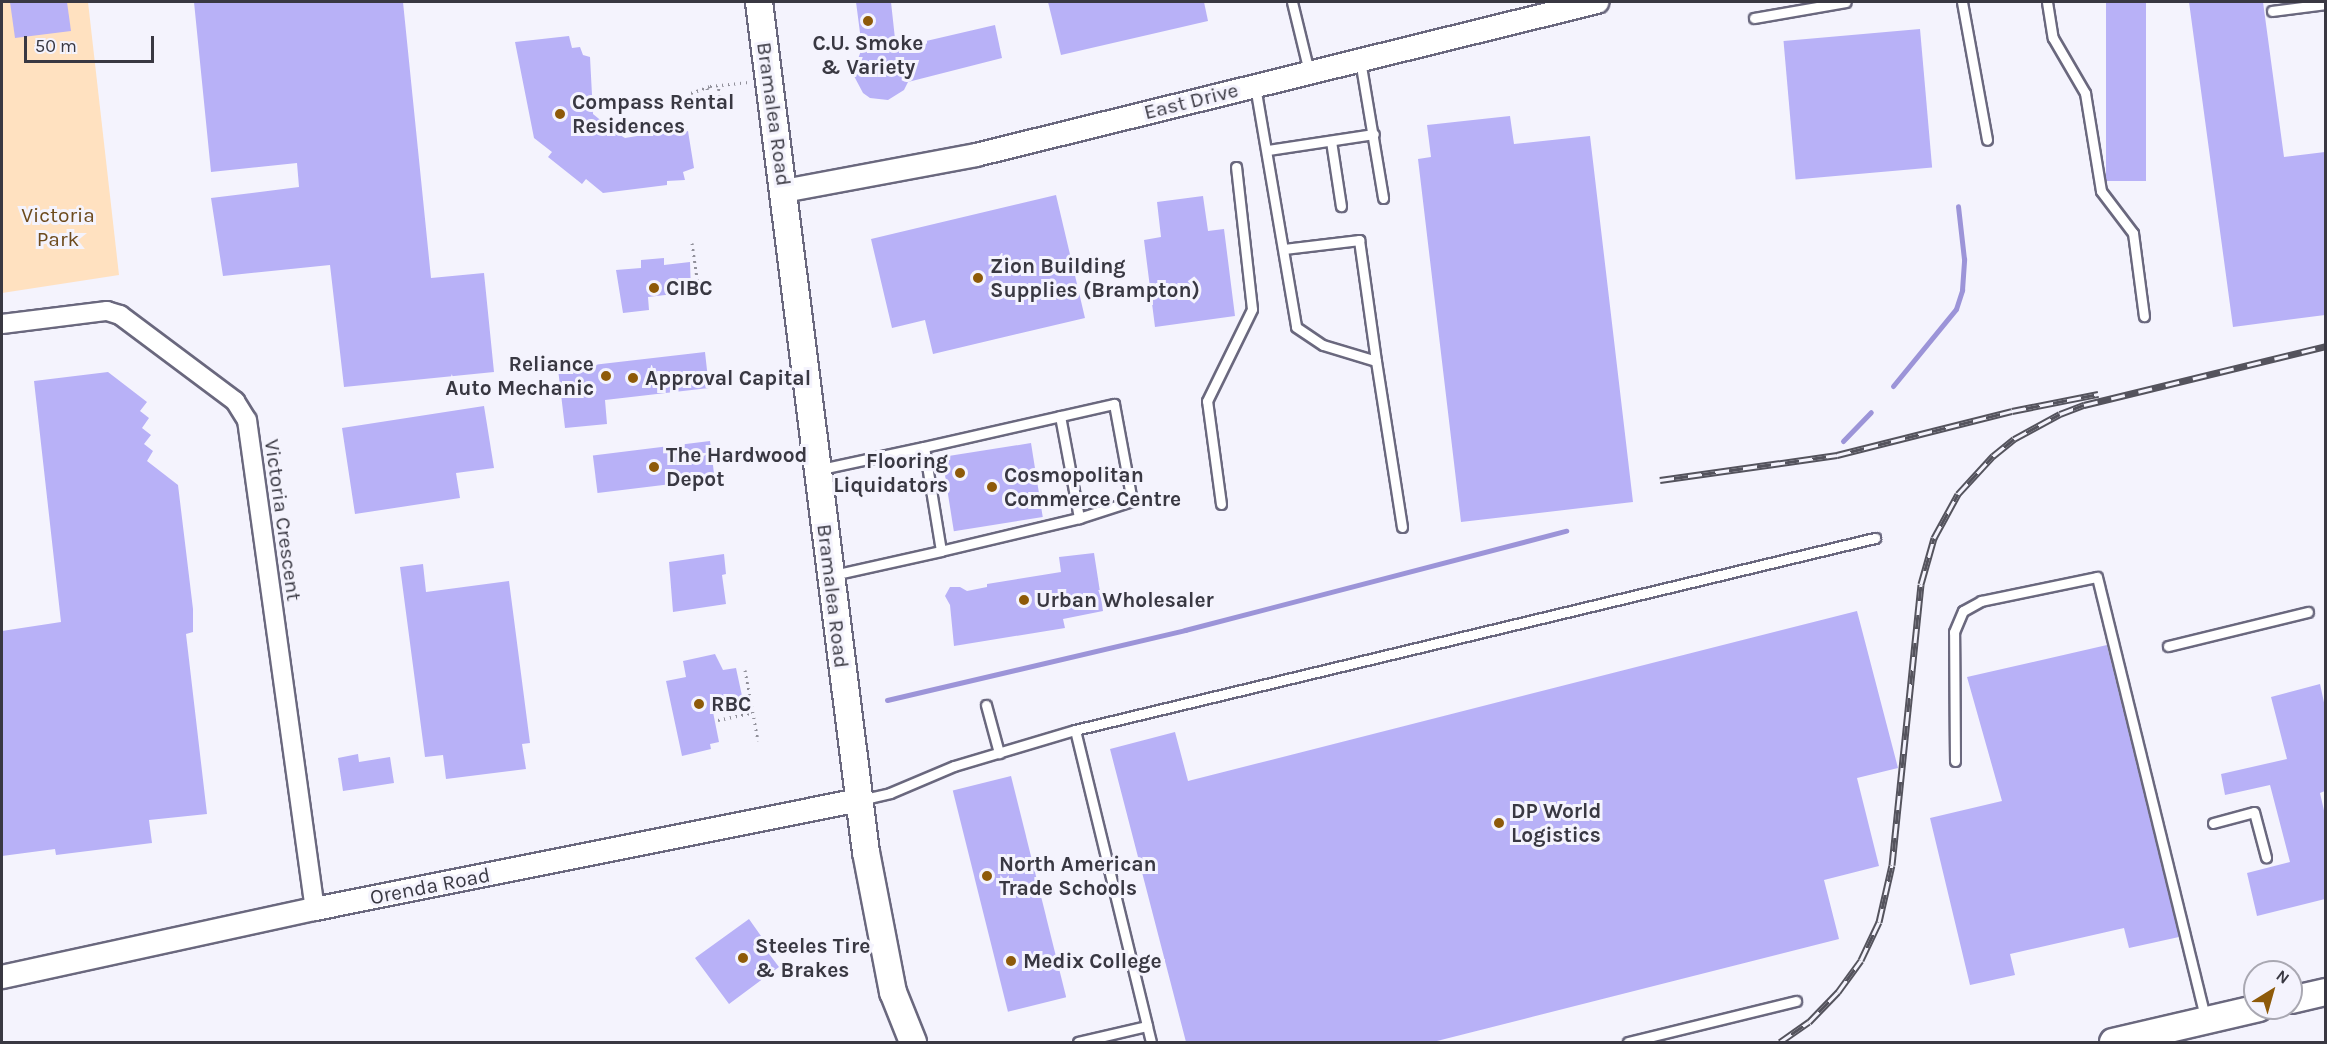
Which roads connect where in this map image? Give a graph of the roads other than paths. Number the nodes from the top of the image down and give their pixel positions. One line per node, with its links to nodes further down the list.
1 (759, 2): 18 (main road, Bramalea Road)
2 (1292, 2): 11 (lane)
3 (1596, 2): 10 (street, East Drive)
4 (1846, 2): 9 (lane)
5 (1962, 2): 14 (lane)
6 (2048, 2): 22 (lane)
7 (2325, 4): 8 (lane)
8 (2272, 11)
9 (1754, 18)
10 (1360, 60): 11 (street, East Drive); 13 (lane)
11 (1309, 72): 12 (street, East Drive)
12 (1255, 86): 16 (lane); 18 (street, East Drive)
13 (1374, 134): 15 (lane); 19 (lane)
14 (1987, 140)
15 (1331, 141): 16 (lane); 20 (lane)
16 (1268, 150): 21 (lane)
17 (1236, 167): 28 (lane)
18 (784, 191): 27 (main road, Bramalea Road)
19 (1383, 198)
20 (1341, 206)
21 (1284, 249): 24 (lane); 24 (lane)
22 (2144, 316)
23 (2, 324): 43 (street, Victoria Crescent)
24 (1376, 361): 30 (lane)
25 (1060, 416): 26 (lane); 29 (lane); 29 (lane)
26 (924, 447): 27 (lane); 32 (lane)
27 (818, 470): 33 (main road, Bramalea Road)
28 (1221, 504)
29 (1079, 518): 32 (lane)
30 (1402, 527)
31 (1875, 538): 37 (lane)
32 (941, 551): 33 (lane)
33 (831, 576): 40 (main road, Bramalea Road)
34 (2308, 612): 35 (lane)
35 (2168, 646)
36 (986, 705): 38 (lane)
37 (1075, 730): 38 (lane); 50 (lane)
38 (999, 753): 40 (lane)
39 (1955, 761): 49 (lane)
40 (859, 800): 43 (street, Orenda Road); 52 (main road, Bramalea Road)
41 (2213, 823): 42 (lane)
42 (2266, 857)
43 (315, 909): 44 (street, Orenda Road)
44 (2, 977)
45 (2325, 992): 46 (main road)
46 (2303, 997)
47 (1796, 1001): 51 (lane)
48 (2243, 1012): 49 (main road)
49 (2206, 1020): 56 (main road)
50 (1147, 1026): 53 (lane); 54 (lane)
51 (1662, 1038): 55 (lane)
52 (913, 1042)
53 (1078, 1042)
54 (1151, 1042)
55 (1628, 1042)
56 (2113, 1042)

